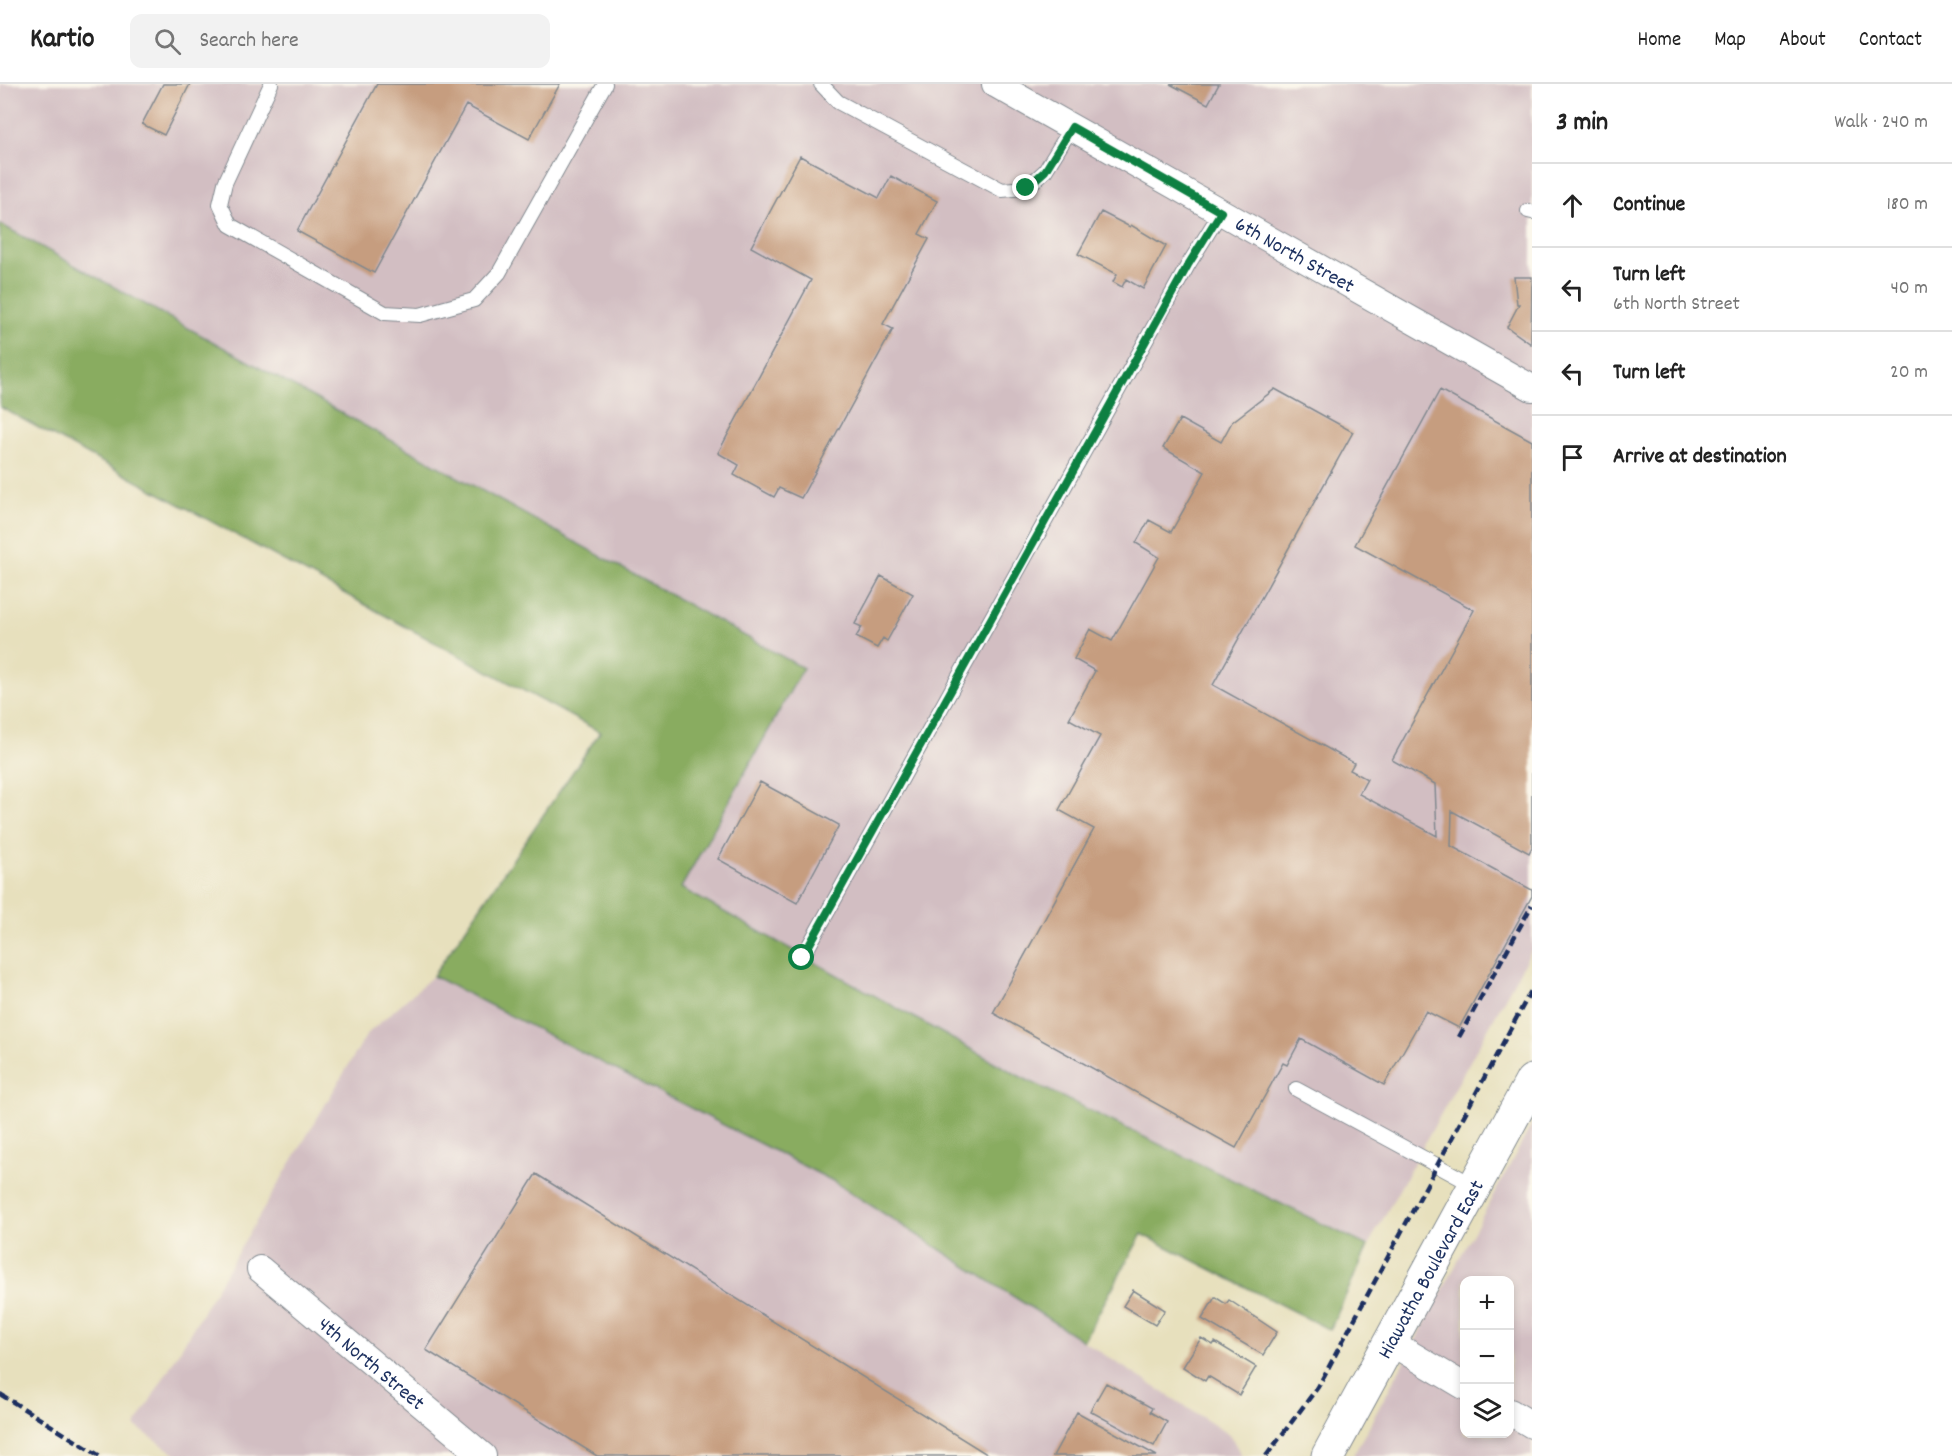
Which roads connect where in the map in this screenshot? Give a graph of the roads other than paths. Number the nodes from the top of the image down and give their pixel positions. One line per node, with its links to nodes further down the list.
1 (271, 84): 2 (lane)
2 (605, 84)
3 (821, 84): 5 (lane)
4 (995, 84): 5 (street, 6th North Street)
5 (1072, 127): 6 (street, 6th North Street)
6 (1221, 212): 7 (street, 6th North Street); 8 (lane)
7 (1532, 388)
8 (802, 958)
9 (1532, 1081): 11 (street, Hiawatha Boulevard East)
10 (1296, 1089): 11 (lane)
11 (1475, 1186): 13 (street, Hiawatha Boulevard East)
12 (260, 1269): 17 (street, 4th North Street)
13 (1390, 1342): 14 (street); 18 (street, Hiawatha Boulevard East)
14 (1461, 1384)
15 (1514, 1415): 16 (street)
16 (1532, 1425)
17 (483, 1456)
18 (1328, 1456)

